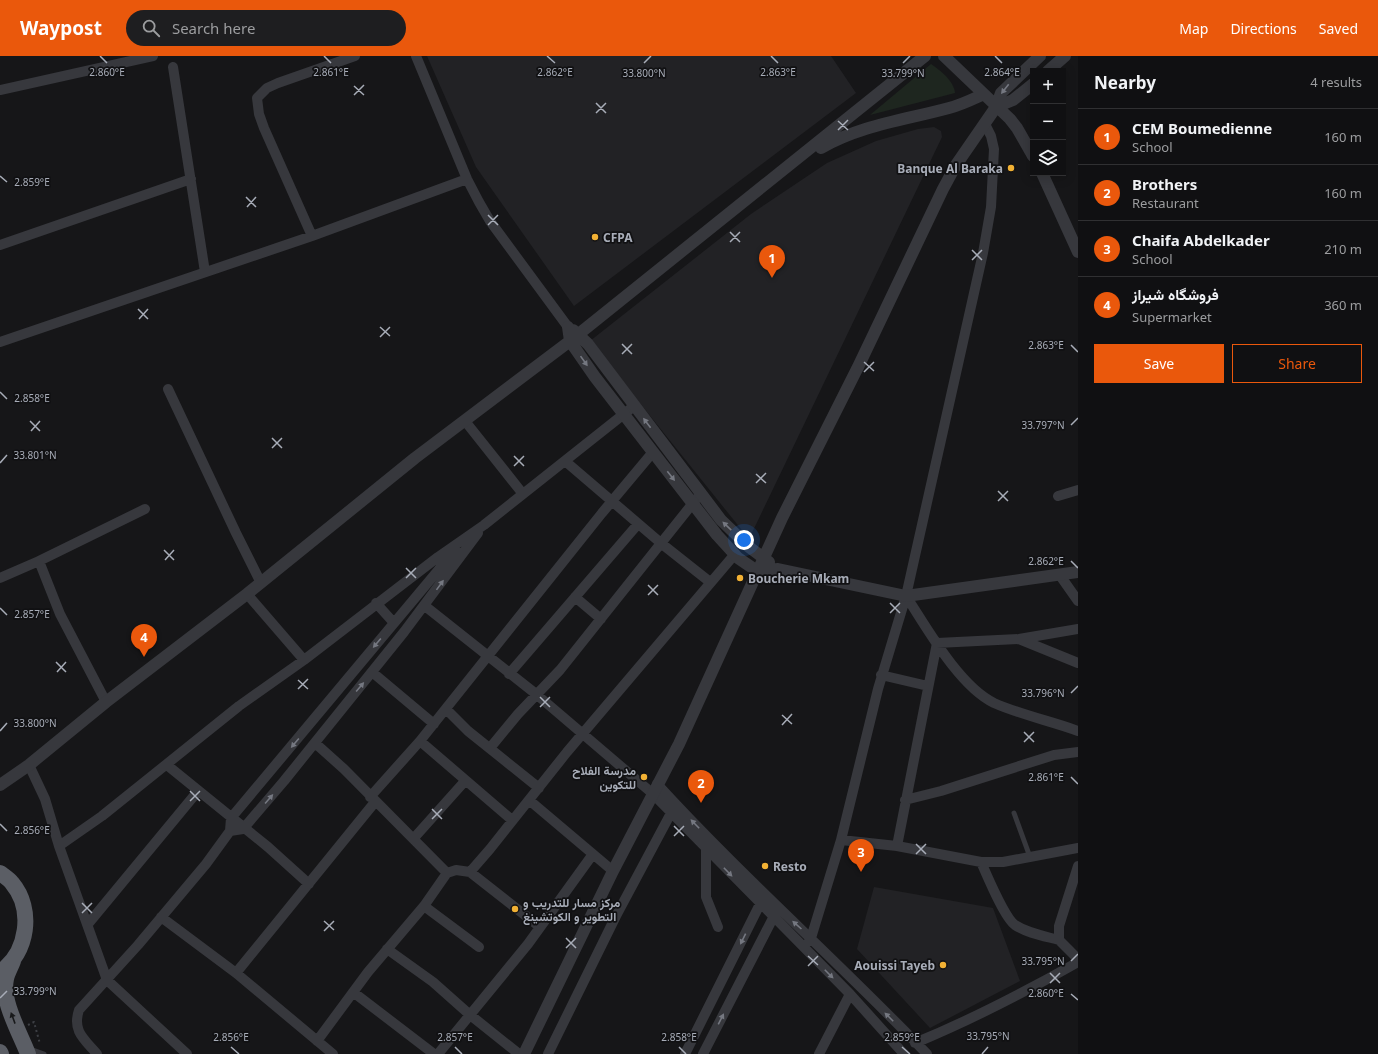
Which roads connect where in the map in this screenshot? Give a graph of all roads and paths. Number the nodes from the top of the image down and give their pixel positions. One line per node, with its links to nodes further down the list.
1 (153, 56): 11 (street)
2 (355, 56): 20 (street)
3 (416, 56): 19 (street)
4 (924, 56): 16 (street)
5 (944, 56): 12 (street)
6 (1040, 56): 13 (street, one-way to 13)
7 (1066, 56): 9 (street)
8 (174, 67): 18 (street)
9 (1052, 68)
10 (1030, 86): 13 (street)
11 (0, 90)
12 (984, 94): 13 (street); 16 (street)
13 (996, 107): 14 (street); 15 (street)
14 (985, 124): 45 (street); 55 (street)
15 (1030, 151)
16 (790, 165): 25 (street)
17 (1043, 176): 22 (street)
18 (191, 179): 21 (street); 23 (street)
19 (467, 179): 20 (street); 24 (street)
20 (312, 236): 23 (street)
21 (0, 245)
22 (1078, 252)
23 (205, 272): 26 (street)
24 (568, 327): 25 (street)
25 (574, 337): 28 (street); 29 (street, one-way to 29); 30 (street)
26 (0, 342)
27 (168, 389): 53 (street)
28 (634, 406): 29 (street); 34 (street, one-way to 28)
29 (623, 414): 31 (street); 32 (street)
30 (465, 421): 35 (street); 53 (street)
31 (653, 452): 37 (street); 38 (street, one-way to 38)
32 (565, 461): 35 (street); 37 (street)
33 (1078, 490): 36 (street)
34 (701, 493): 38 (street); 45 (street, one-way to 34)
35 (523, 494): 41 (street)
36 (1058, 496)
37 (612, 501): 40 (street); 65 (street)
38 (694, 504): 43 (street); 44 (street)
39 (145, 509): 46 (street)
40 (638, 524): 43 (street); 56 (street)
41 (484, 525): 42 (street); 59 (street, one-way to 41)
42 (466, 538): 58 (street); 61 (street)
43 (662, 544): 52 (street); 60 (street)
44 (735, 554): 48 (street); 52 (street)
45 (764, 557): 47 (street); 48 (street)
46 (39, 560): 51 (street); 74 (street)
47 (778, 569): 48 (street); 55 (street)
48 (757, 572): 89 (street)
49 (1078, 572): 50 (street)
50 (1059, 574): 55 (street); 57 (street)
51 (0, 578)
52 (710, 582): 79 (street)
53 (261, 583): 54 (street)
54 (247, 594): 66 (street); 74 (street)
55 (906, 596): 64 (street); 70 (street)
56 (575, 597): 60 (street); 69 (street)
57 (1078, 601)
58 (376, 603): 61 (street); 66 (street)
59 (425, 606): 65 (street); 68 (street)
60 (601, 619): 72 (street)
61 (394, 623): 73 (street, one-way to 73)
62 (1078, 629): 63 (street)
63 (1019, 639): 64 (street); 67 (street)
64 (937, 643): 71 (street); 78 (street)
65 (488, 657): 69 (street); 76 (street)
66 (304, 660): 85 (street)
67 (1078, 663)
68 (372, 672): 75 (street, one-way to 68); 77 (street)
69 (509, 674): 72 (street)
70 (881, 675): 71 (street); 101 (street)
71 (928, 686): 93 (street)
72 (536, 694): 79 (street); 82 (street)
73 (331, 700): 75 (street); 96 (street, one-way to 96)
74 (106, 702): 84 (street)
75 (342, 709): 81 (street)
76 (446, 709): 77 (street); 82 (street)
77 (434, 724): 80 (street)
78 (1078, 732)
79 (583, 734): 88 (street); 89 (street)
80 (420, 741): 86 (street); 91 (street)
81 (314, 743): 91 (street); 98 (street, one-way to 81)
82 (490, 748): 88 (street)
83 (1078, 752): 93 (street)
84 (29, 765): 87 (street); 103 (street)
85 (167, 765): 90 (street); 103 (street)
86 (466, 781): 97 (street); 100 (street)
87 (0, 785)
88 (538, 788): 92 (street)
89 (655, 788): 94 (street); 102 (street, one-way to 89); 110 (street)
90 (198, 791): 96 (street); 119 (street)
91 (372, 799): 100 (street); 114 (street)
92 (528, 800): 97 (street); 106 (street)
93 (905, 800): 104 (street)
94 (671, 813): 102 (street); 140 (street)
95 (1014, 813): 107 (lane)
96 (231, 818): 98 (street); 99 (street)
97 (512, 820): 111 (street)
98 (243, 829): 99 (street); 114 (street)
99 (230, 831): 117 (street)
100 (414, 838): 113 (street)
101 (841, 840): 104 (street); 122 (street)
102 (708, 844): 115 (street, one-way to 115); 121 (street); 122 (street, one-way to 102)
103 (59, 846): 119 (street)
104 (897, 846): 108 (street)
105 (1078, 848): 107 (street)
106 (593, 854): 110 (street); 120 (street)
107 (1030, 857): 108 (street)
108 (980, 862): 123 (street)
109 (1078, 866): 123 (street)
110 (613, 871): 147 (street)
111 (470, 872): 113 (street); 120 (street)
112 (0, 873): 128 (highway)
113 (447, 873): 116 (street)
114 (309, 884): 131 (street)
115 (760, 904): 118 (street); 148 (street, one-way to 148)
116 (424, 906): 124 (street); 126 (street)
117 (161, 917): 131 (street); 132 (street)
118 (773, 918): 125 (street); 149 (street, one-way to 118)
119 (88, 924): 132 (street)
120 (540, 927): 135 (street)
121 (718, 928)
122 (811, 938): 125 (street); 138 (street, one-way to 122)
123 (1059, 940): 127 (street)
124 (479, 947)
125 (803, 948): 134 (street, one-way to 134)
126 (387, 949): 133 (street); 135 (street)
127 (1078, 958)
128 (14, 959): 130 (highway); 139 (highway, one-way to 128)
129 (1078, 962): 138 (street)
130 (0, 972)
131 (236, 973): 137 (street)
132 (107, 980): 141 (street); 142 (street)
133 (353, 992): 137 (street); 144 (street)
134 (850, 994): 150 (street); 151 (street)
135 (469, 1014): 145 (street); 146 (street)
136 (34, 1022): 139 (path)
137 (317, 1041): 143 (street)
138 (915, 1043): 152 (street)
139 (35, 1052)
140 (552, 1053)
141 (98, 1054)
142 (187, 1054)
143 (333, 1054)
144 (434, 1054)
145 (438, 1054)
146 (518, 1054)
147 (524, 1054)
148 (685, 1054)
149 (703, 1054)
150 (819, 1054)
151 (904, 1054)
152 (927, 1054)

